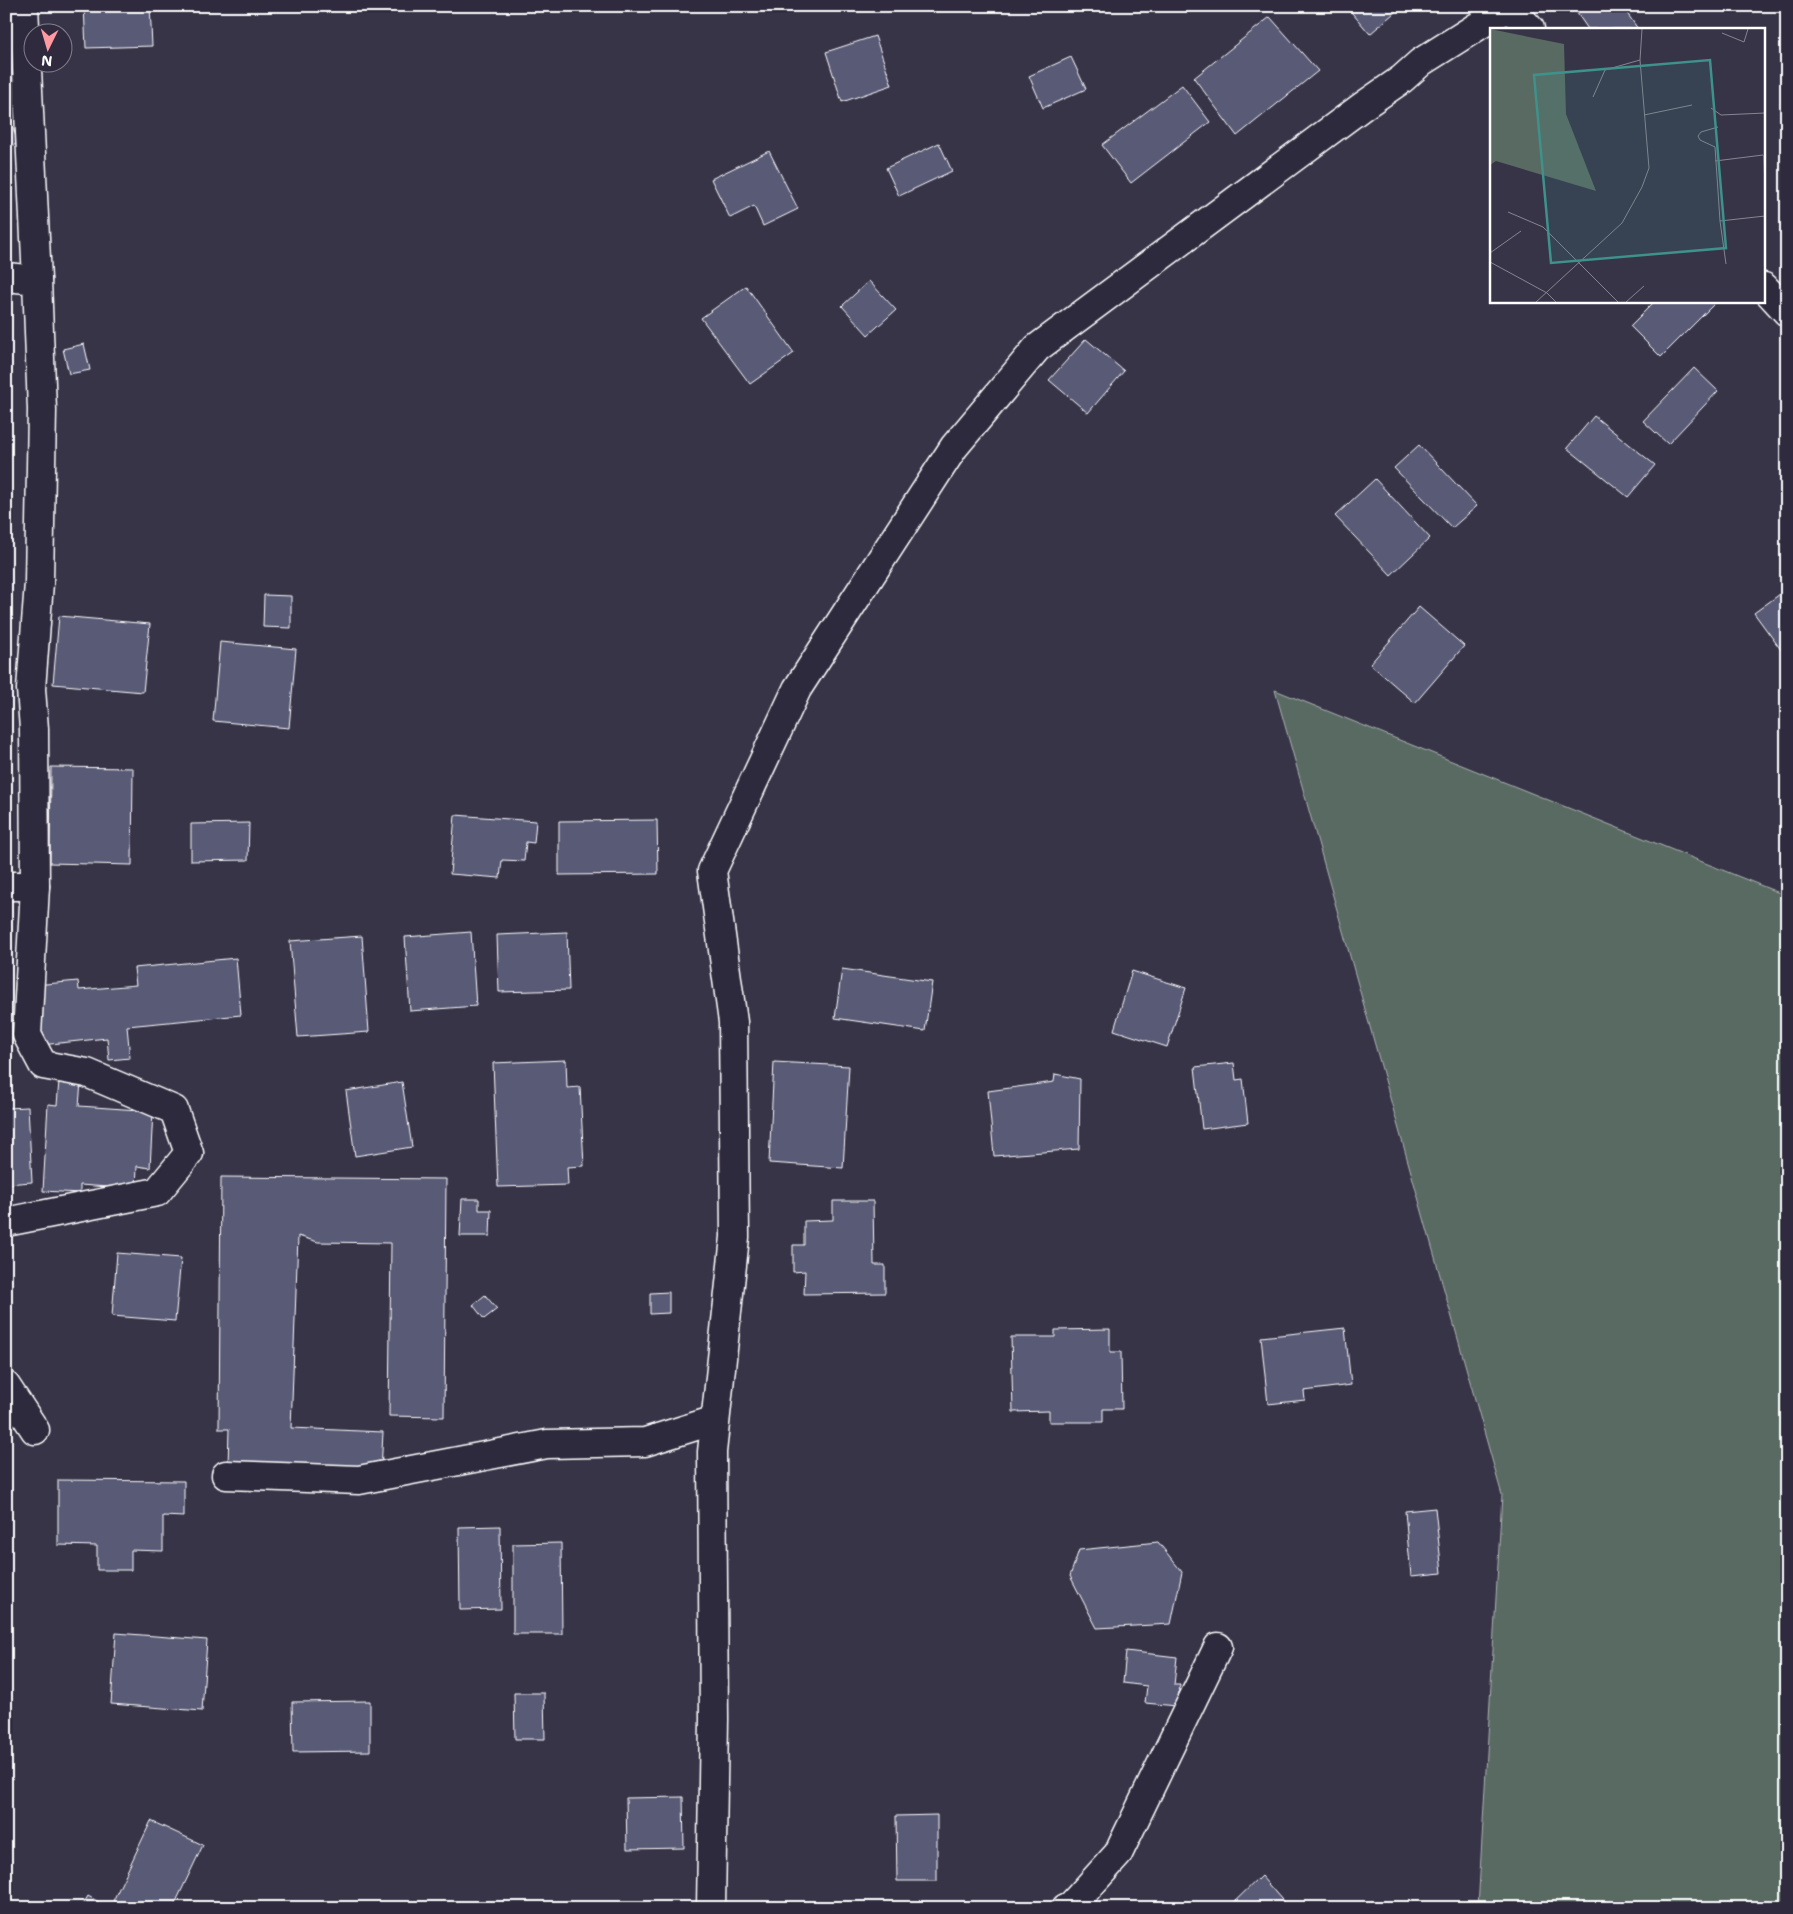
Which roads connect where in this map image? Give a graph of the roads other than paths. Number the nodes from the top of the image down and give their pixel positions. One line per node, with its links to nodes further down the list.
1 (24, 6): 5 (street)
2 (1510, 6): 3 (street); 12 (street)
3 (1529, 28)
4 (6, 277): 5 (street)
5 (37, 280): 9 (street)
6 (1766, 289): 7 (street)
7 (1787, 312)
8 (6, 886): 9 (street)
9 (34, 886): 10 (street)
10 (6, 1222)
11 (6, 1386): 13 (street)
12 (715, 1420): 14 (street); 16 (street)
13 (35, 1430)
14 (226, 1475)
15 (1218, 1647): 17 (street)
16 (711, 1908)
17 (1066, 1908)

